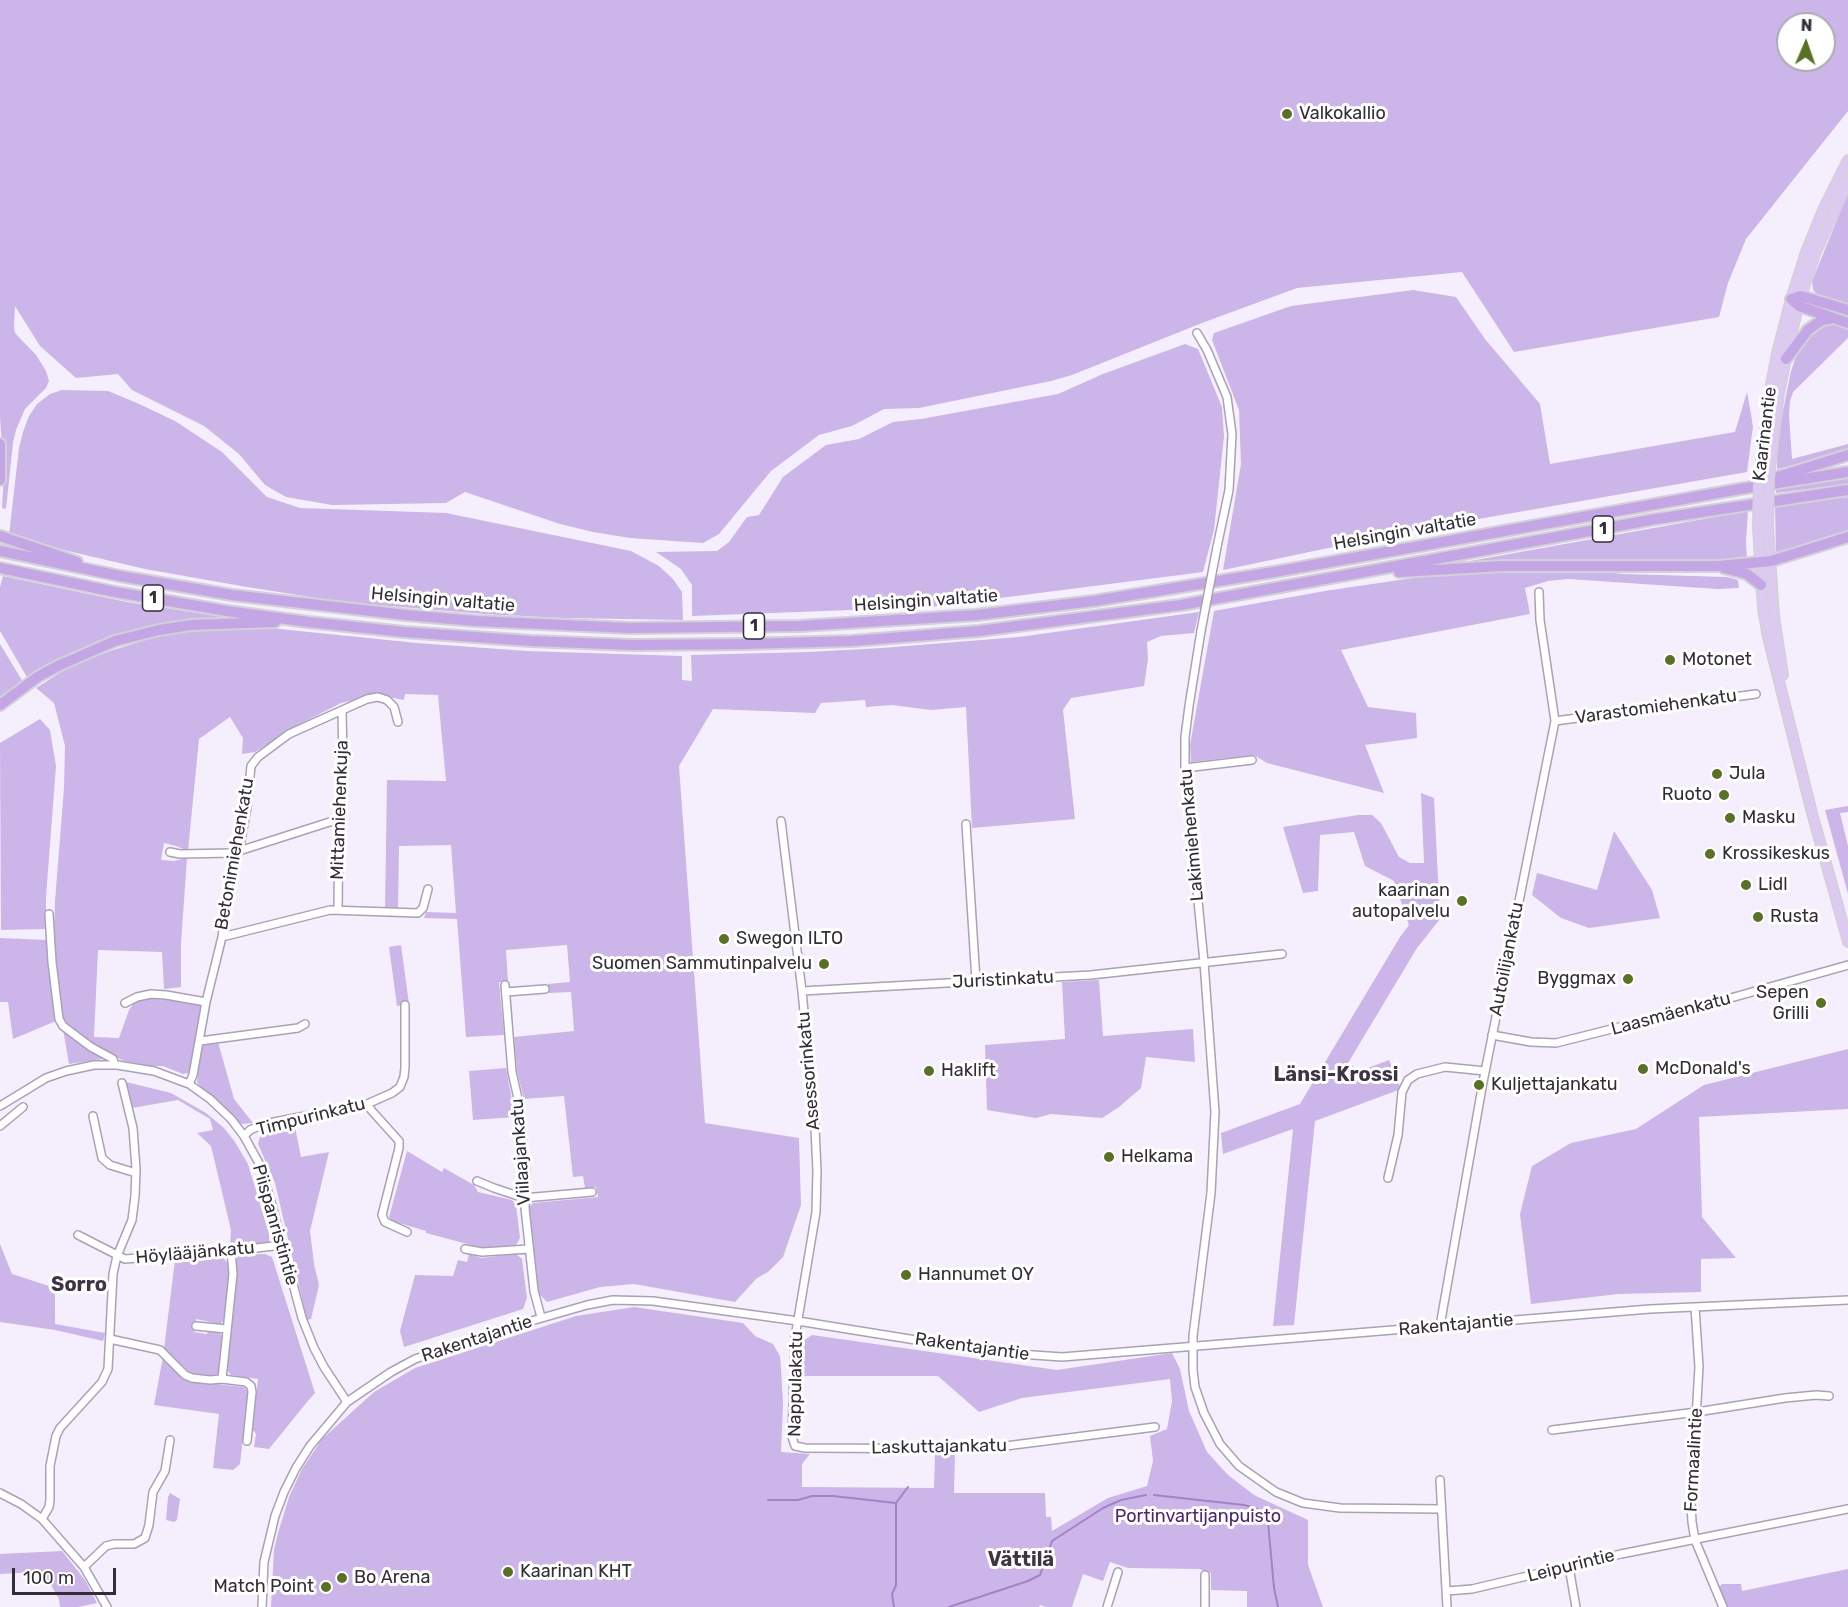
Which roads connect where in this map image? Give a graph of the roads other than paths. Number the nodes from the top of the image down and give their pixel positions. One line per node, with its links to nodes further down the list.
1 (1848, 160): 3 (main road, Kaarinantie)
2 (1848, 181): 3 (main road, Kaarinantie)
3 (1797, 300): 4 (highway); 5 (highway); 8 (main road, Kaarinantie); 10 (main road, Kaarinantie)
4 (1848, 310)
5 (1834, 319): 6 (highway); 8 (highway)
6 (1848, 323)
7 (1197, 333): 34 (street, Lakimiehenkatu, bridge)
8 (1786, 359): 10 (main road, Kaarinantie)
9 (0, 444): 13 (highway)
10 (1767, 451): 19 (main road, Kaarinantie, bridge)
11 (1848, 455): 14 (highway)
12 (1848, 472): 14 (highway, Helsingin valtatie / 1)
13 (0, 480)
14 (1740, 489): 23 (highway, Helsingin valtatie / 1)
15 (1848, 490): 22 (highway, Helsingin valtatie / 1)
16 (0, 536): 23 (highway)
17 (1848, 537): 19 (highway)
18 (0, 550): 23 (highway, Helsingin valtatie / 1)
19 (1765, 561): 20 (highway); 24 (main road, Kaarinantie); 30 (main road, Kaarinantie)
20 (1718, 566): 22 (highway); 24 (highway)
21 (0, 568): 26 (highway, Helsingin valtatie / 1)
22 (1360, 574): 26 (highway, Helsingin valtatie / 1)
23 (120, 576)
24 (1761, 585): 30 (main road, Kaarinantie)
25 (1539, 592): 31 (street, Autoilijankatu)
26 (308, 622): 28 (highway)
27 (1756, 694): 31 (street, Varastomiehenkatu)
28 (0, 705)
29 (342, 711): 32 (street, Betonimiehenkatu); 35 (street, Mittamiehenkuja); 39 (street, Betonimiehenkatu)
30 (1790, 719): 44 (main road, Kaarinantie)
31 (1556, 721): 55 (street, Autoilijankatu)
32 (398, 722)
33 (1252, 760): 34 (street)
34 (1185, 768): 46 (street, Lakimiehenkatu)
35 (339, 819): 39 (street); 41 (street, Mittamiehenkuja)
36 (782, 821): 50 (street, Asessorinkatu)
37 (966, 824): 48 (street)
38 (170, 852): 39 (street)
39 (238, 854): 43 (street, Betonimiehenkatu)
40 (428, 889): 41 (street)
41 (338, 910): 43 (street)
42 (49, 914): 57 (street)
43 (222, 937): 51 (street, Betonimiehenkatu)
44 (1848, 942)
45 (1282, 954): 46 (street, Juristinkatu)
46 (1203, 962): 48 (street, Juristinkatu); 87 (street, Lakimiehenkatu)
47 (1848, 965): 55 (street, Laasmäenkatu)
48 (976, 981): 50 (street, Juristinkatu)
49 (545, 989): 71 (street, Viilaajankatu)
50 (802, 991): 82 (street, Asessorinkatu)
51 (206, 1002): 52 (street); 56 (street, Betonimiehenkatu)
52 (125, 1003)
53 (405, 1005): 61 (street, Timpurinkatu)
54 (306, 1024): 56 (street)
55 (1492, 1035): 58 (street, Autoilijankatu)
56 (200, 1041): 60 (street, Betonimiehenkatu)
57 (115, 1065): 60 (street, Piispanristintie); 62 (street, Piispanristintie)
58 (1485, 1071): 68 (street); 84 (street, Autoilijankatu)
59 (122, 1083): 67 (street)
60 (189, 1084): 66 (street, Piispanristintie)
61 (367, 1104): 66 (street, Timpurinkatu); 72 (street)
62 (0, 1106)
63 (23, 1107): 65 (street)
64 (93, 1116): 67 (street)
65 (0, 1126)
66 (244, 1136): 74 (street, Piispanristintie)
67 (136, 1173): 78 (street)
68 (1388, 1178)
69 (477, 1181): 71 (street)
70 (592, 1192): 71 (street)
71 (524, 1198): 76 (street, Viilaajankatu)
72 (407, 1232)
73 (78, 1235): 78 (street, Höylääjänkatu)
74 (282, 1245): 77 (street, Höylääjänkatu); 90 (street, Piispanristintie)
75 (465, 1249): 76 (street)
76 (529, 1249): 81 (street, Viilaajankatu)
77 (231, 1251): 78 (street, Höylääjänkatu); 85 (street)
78 (117, 1256): 86 (street)
79 (1848, 1300): 80 (street, Rakentajantie)
80 (1695, 1307): 84 (street, Rakentajantie); 91 (street, Formaalintie)
81 (542, 1317): 82 (street, Rakentajantie); 90 (street, Rakentajantie)
82 (798, 1322): 87 (street, Rakentajantie); 96 (street, Nappulakatu)
83 (196, 1326): 85 (street)
84 (1440, 1326): 87 (street, Rakentajantie)
85 (227, 1329): 88 (street)
86 (110, 1339): 88 (street); 101 (street)
87 (1193, 1346): 99 (street, Lakimiehenkatu)
88 (222, 1379): 95 (street)
89 (1829, 1396): 91 (street)
90 (347, 1402): 109 (street, Rakentajantie)
91 (1697, 1412): 93 (street); 102 (street, Formaalintie)
92 (1155, 1427): 96 (street, Laskuttajankatu)
93 (1552, 1430)
94 (170, 1440): 103 (street)
95 (247, 1441)
96 (795, 1446)
97 (1440, 1480): 99 (street)
98 (0, 1493): 101 (street)
99 (1441, 1509): 107 (street)
100 (1848, 1509): 102 (street, Leipurintie)
101 (42, 1519): 103 (street)
102 (1695, 1540): 104 (street, Leipurintie); 114 (street, Formaalintie)
103 (84, 1567): 108 (street)
104 (1569, 1567): 107 (street, Leipurintie); 113 (street)
105 (1118, 1572): 110 (street)
106 (1205, 1575): 111 (street)
107 (1447, 1591): 112 (street)
108 (107, 1607)
109 (262, 1607)
110 (1107, 1607)
111 (1205, 1607)
112 (1447, 1607)
113 (1576, 1607)
114 (1723, 1607)

